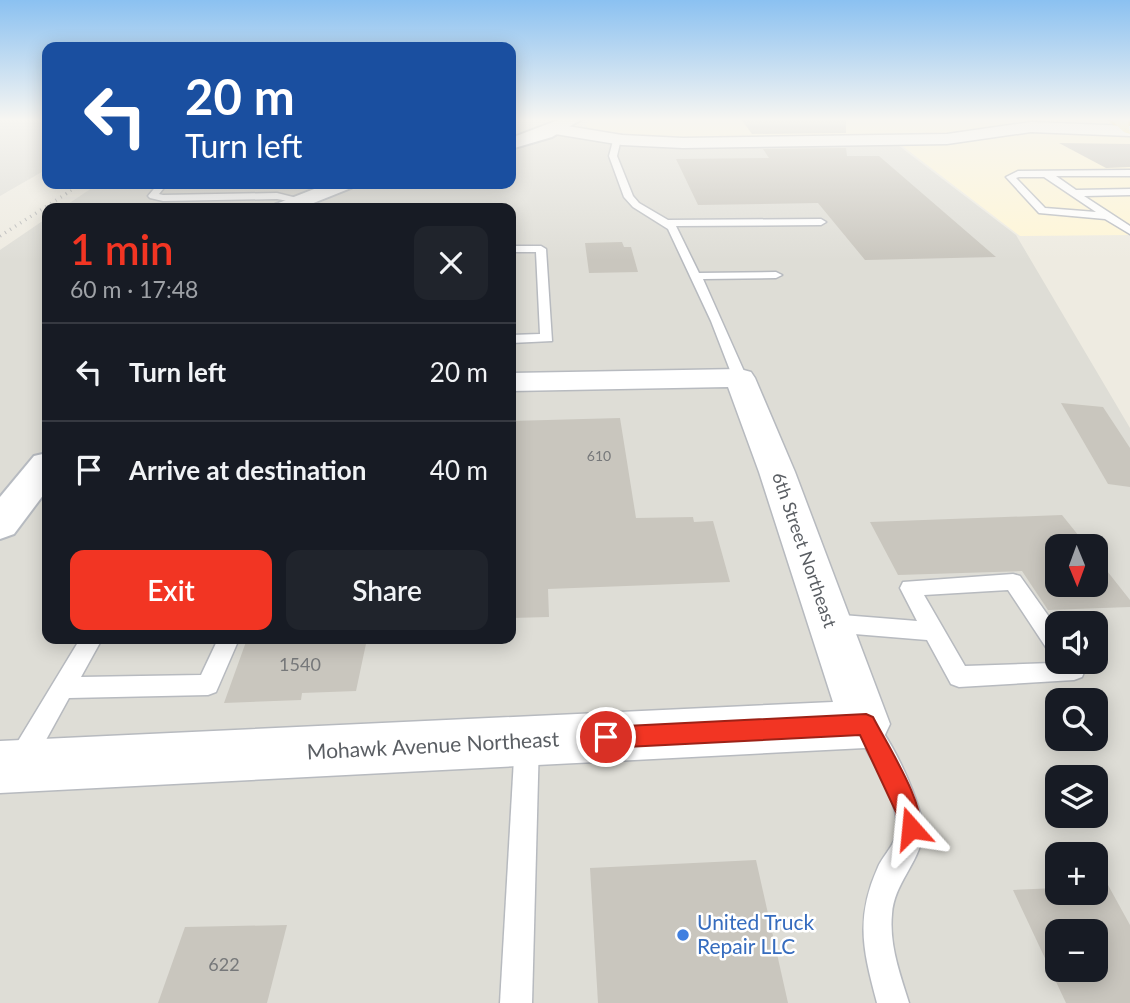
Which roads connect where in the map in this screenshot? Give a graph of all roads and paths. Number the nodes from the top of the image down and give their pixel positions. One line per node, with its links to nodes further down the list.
1 (617, 166): 14 (lane)
2 (1130, 173): 3 (lane)
3 (1046, 174): 8 (lane); 12 (lane)
4 (159, 189): 9 (lane)
5 (227, 189): 9 (lane)
6 (331, 189): 11 (street)
7 (1130, 192): 8 (lane)
8 (1076, 193): 12 (lane)
9 (220, 197): 10 (lane)
10 (291, 203)
11 (294, 203)
12 (1110, 216): 15 (lane)
13 (821, 222): 14 (lane)
14 (668, 223): 18 (lane)
15 (1130, 231)
16 (516, 249): 19 (lane)
17 (776, 275): 18 (lane)
18 (696, 276): 20 (lane)
19 (516, 339)
20 (740, 378): 21 (street); 24 (street, 6th Street Northeast)
21 (516, 382)
22 (42, 471): 23 (street)
23 (2, 522)
24 (830, 623): 26 (lane); 31 (street, 6th Street Northeast)
25 (1045, 628): 26 (lane)
26 (933, 631): 29 (lane)
27 (88, 644): 30 (lane)
28 (226, 644): 30 (lane)
29 (1045, 672)
30 (63, 688): 33 (lane)
31 (866, 724): 32 (street, Mohawk Avenue Northeast); 35 (lane)
32 (527, 741): 33 (street, Mohawk Avenue Northeast); 34 (lane)
33 (9, 766)
34 (516, 1003)
35 (893, 1003)

